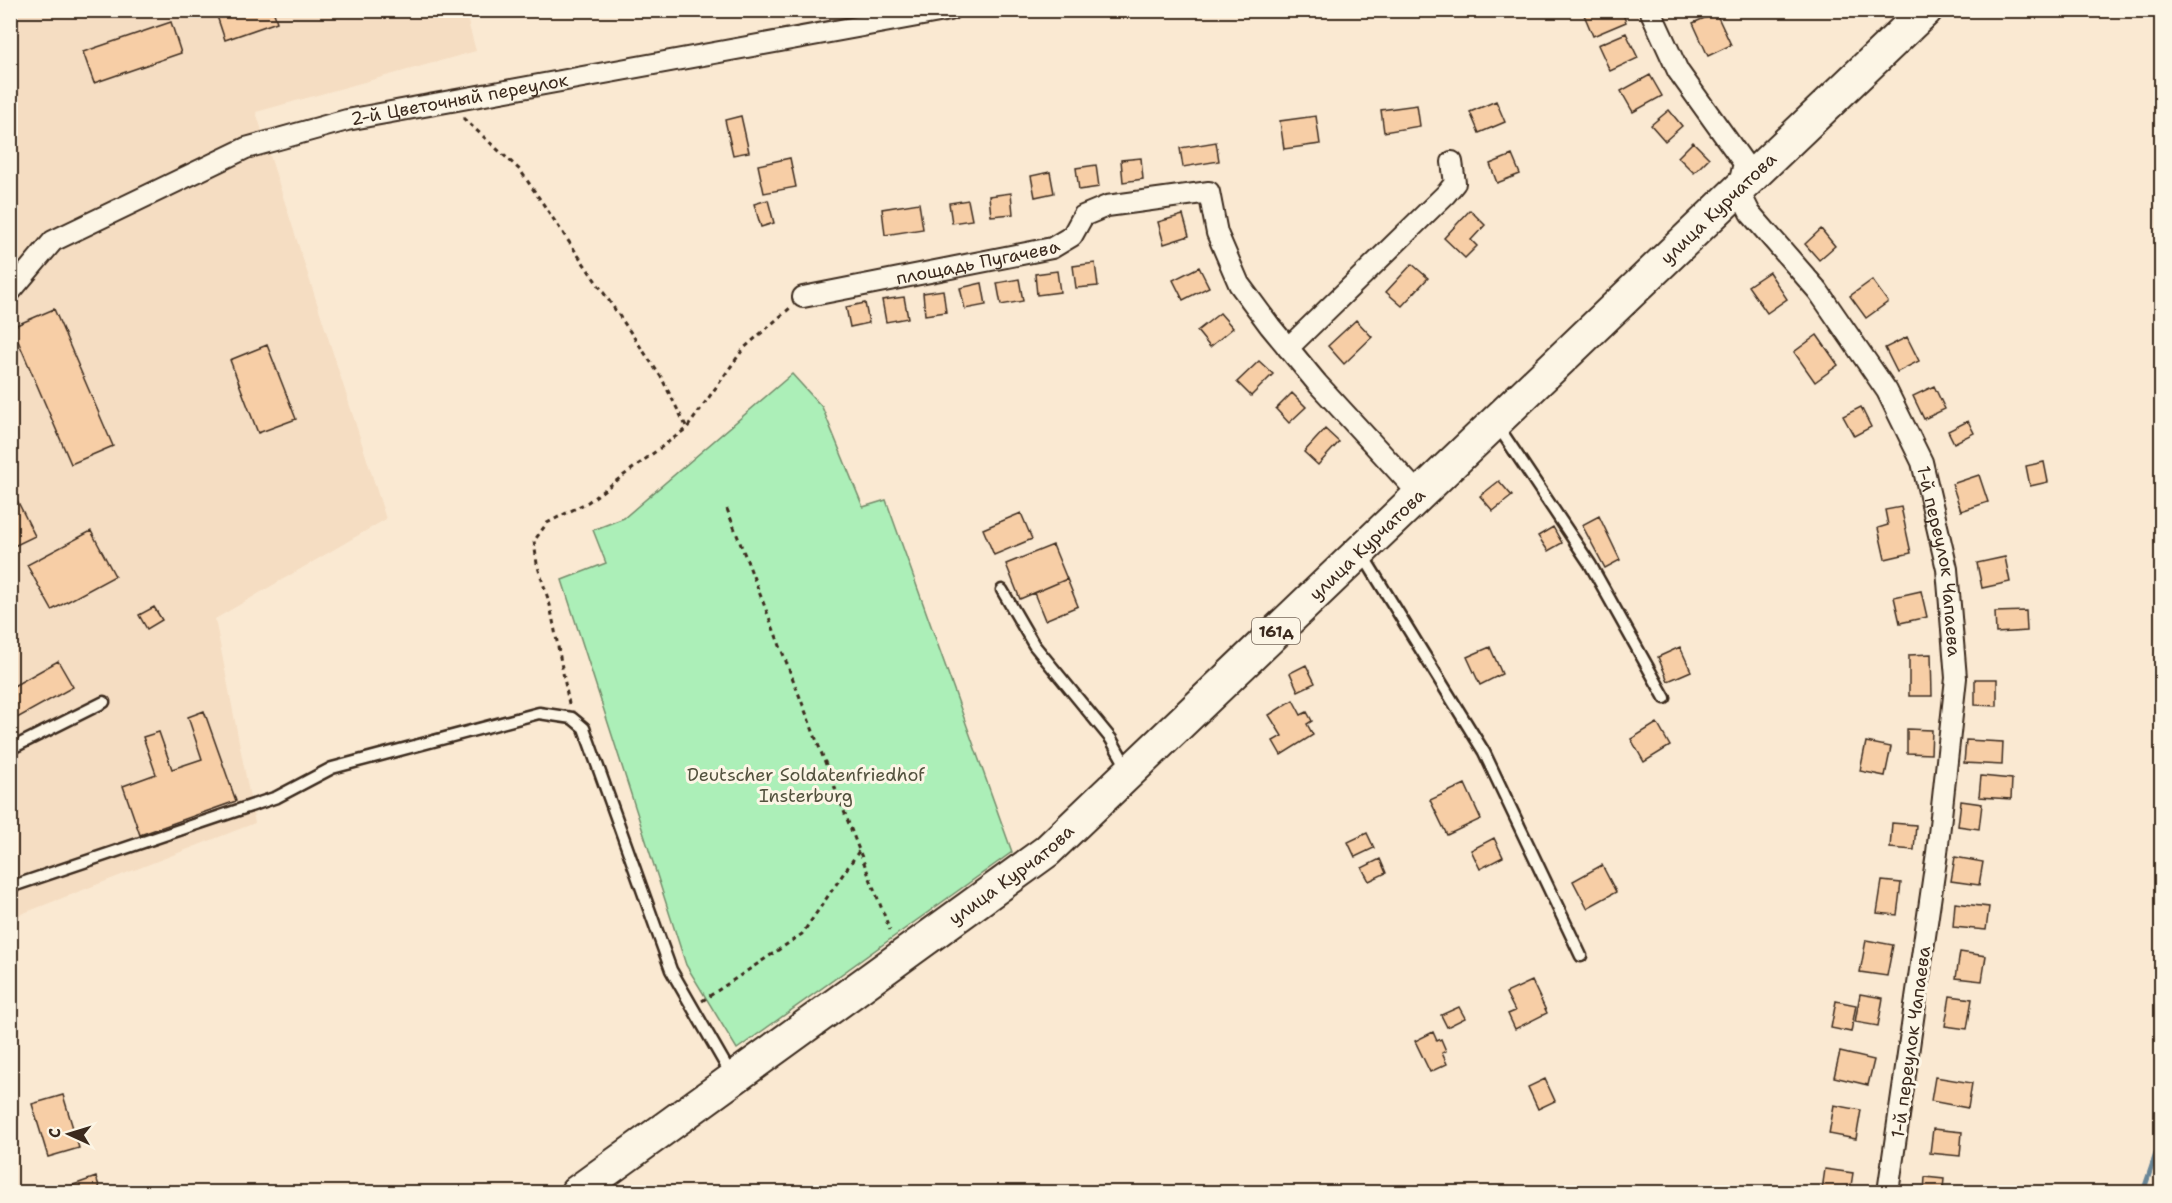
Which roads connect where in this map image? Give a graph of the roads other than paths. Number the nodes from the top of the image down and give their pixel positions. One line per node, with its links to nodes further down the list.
1 (950, 10): 6 (street, 2-й Цветочный переулок)
2 (1650, 10): 5 (street)
3 (1926, 10): 5 (main road, улица Курчатова / 161д)
4 (1452, 162): 8 (street)
5 (1738, 189): 9 (main road, улица Курчатова / 161д); 21 (street, 1-й переулок Чапаева)
6 (10, 292)
7 (803, 297): 8 (street, площадь Пугачева)
8 (1288, 348): 10 (street)
9 (1495, 422): 10 (main road, улица Курчатова / 161д); 13 (lane)
10 (1419, 494): 11 (main road, улица Курчатова / 161д)
11 (1360, 551): 16 (main road, улица Курчатова / 161д); 18 (lane)
12 (1002, 591): 16 (lane)
13 (1665, 698)
14 (104, 702): 15 (lane)
15 (10, 749)
16 (1129, 772): 19 (main road, улица Курчатова / 161д)
17 (10, 887): 19 (lane)
18 (1581, 956)
19 (734, 1078): 20 (main road, улица Курчатова / 161д)
20 (577, 1192)
21 (1888, 1192)

